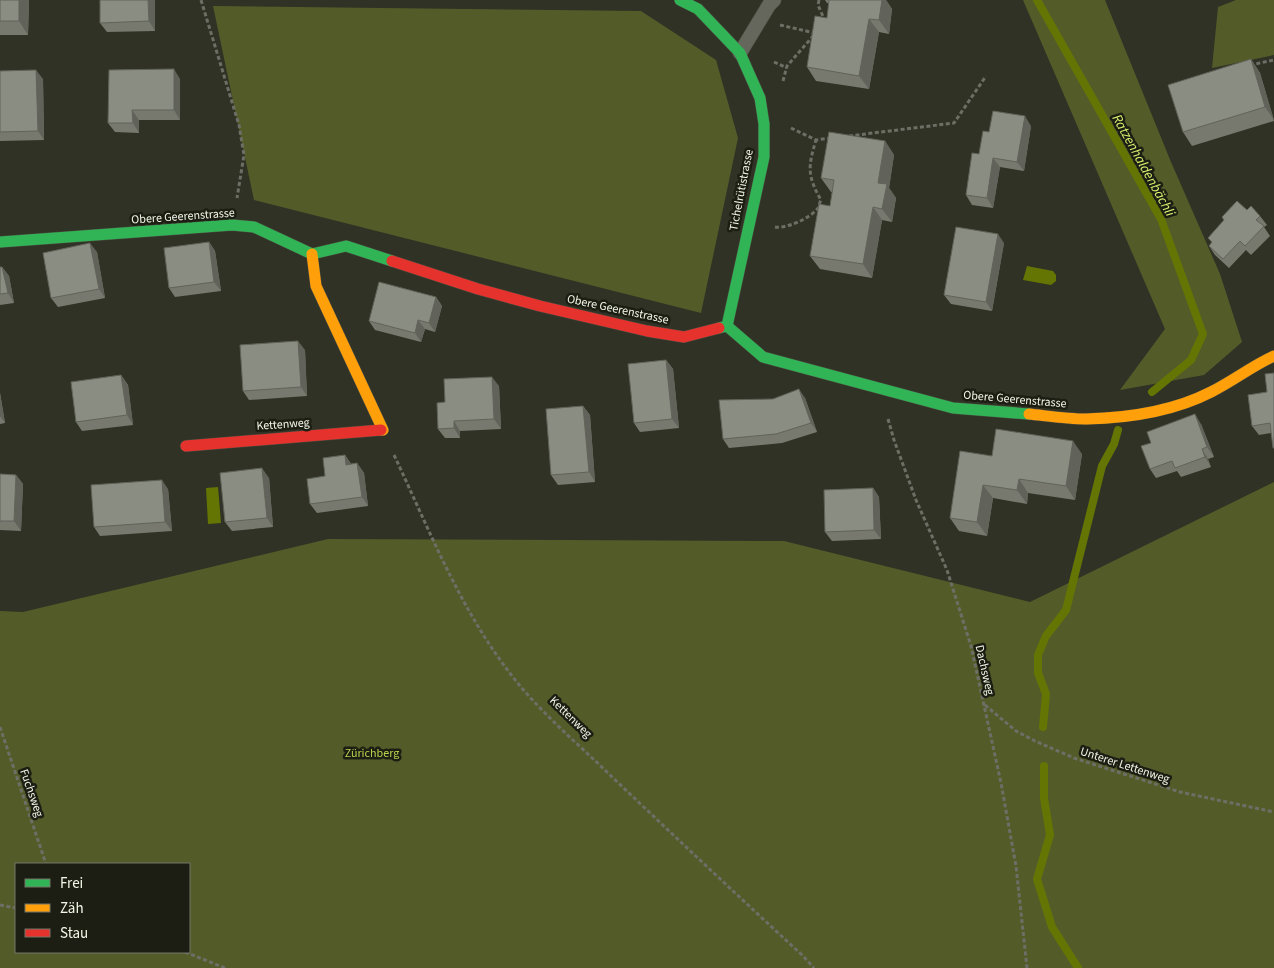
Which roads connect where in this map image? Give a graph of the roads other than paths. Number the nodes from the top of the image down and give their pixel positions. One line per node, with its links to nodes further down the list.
1 (680, 0): 3 (street, Tichelrütistrasse)
2 (774, 0): 3 (lane)
3 (740, 53): 6 (street, Tichelrütistrasse)
4 (0, 242): 5 (street, Obere Geerenstrasse)
5 (312, 254): 6 (street, Obere Geerenstrasse); 8 (street, Kettenweg)
6 (727, 326): 7 (street, Obere Geerenstrasse)
7 (1274, 356)
8 (186, 446)

